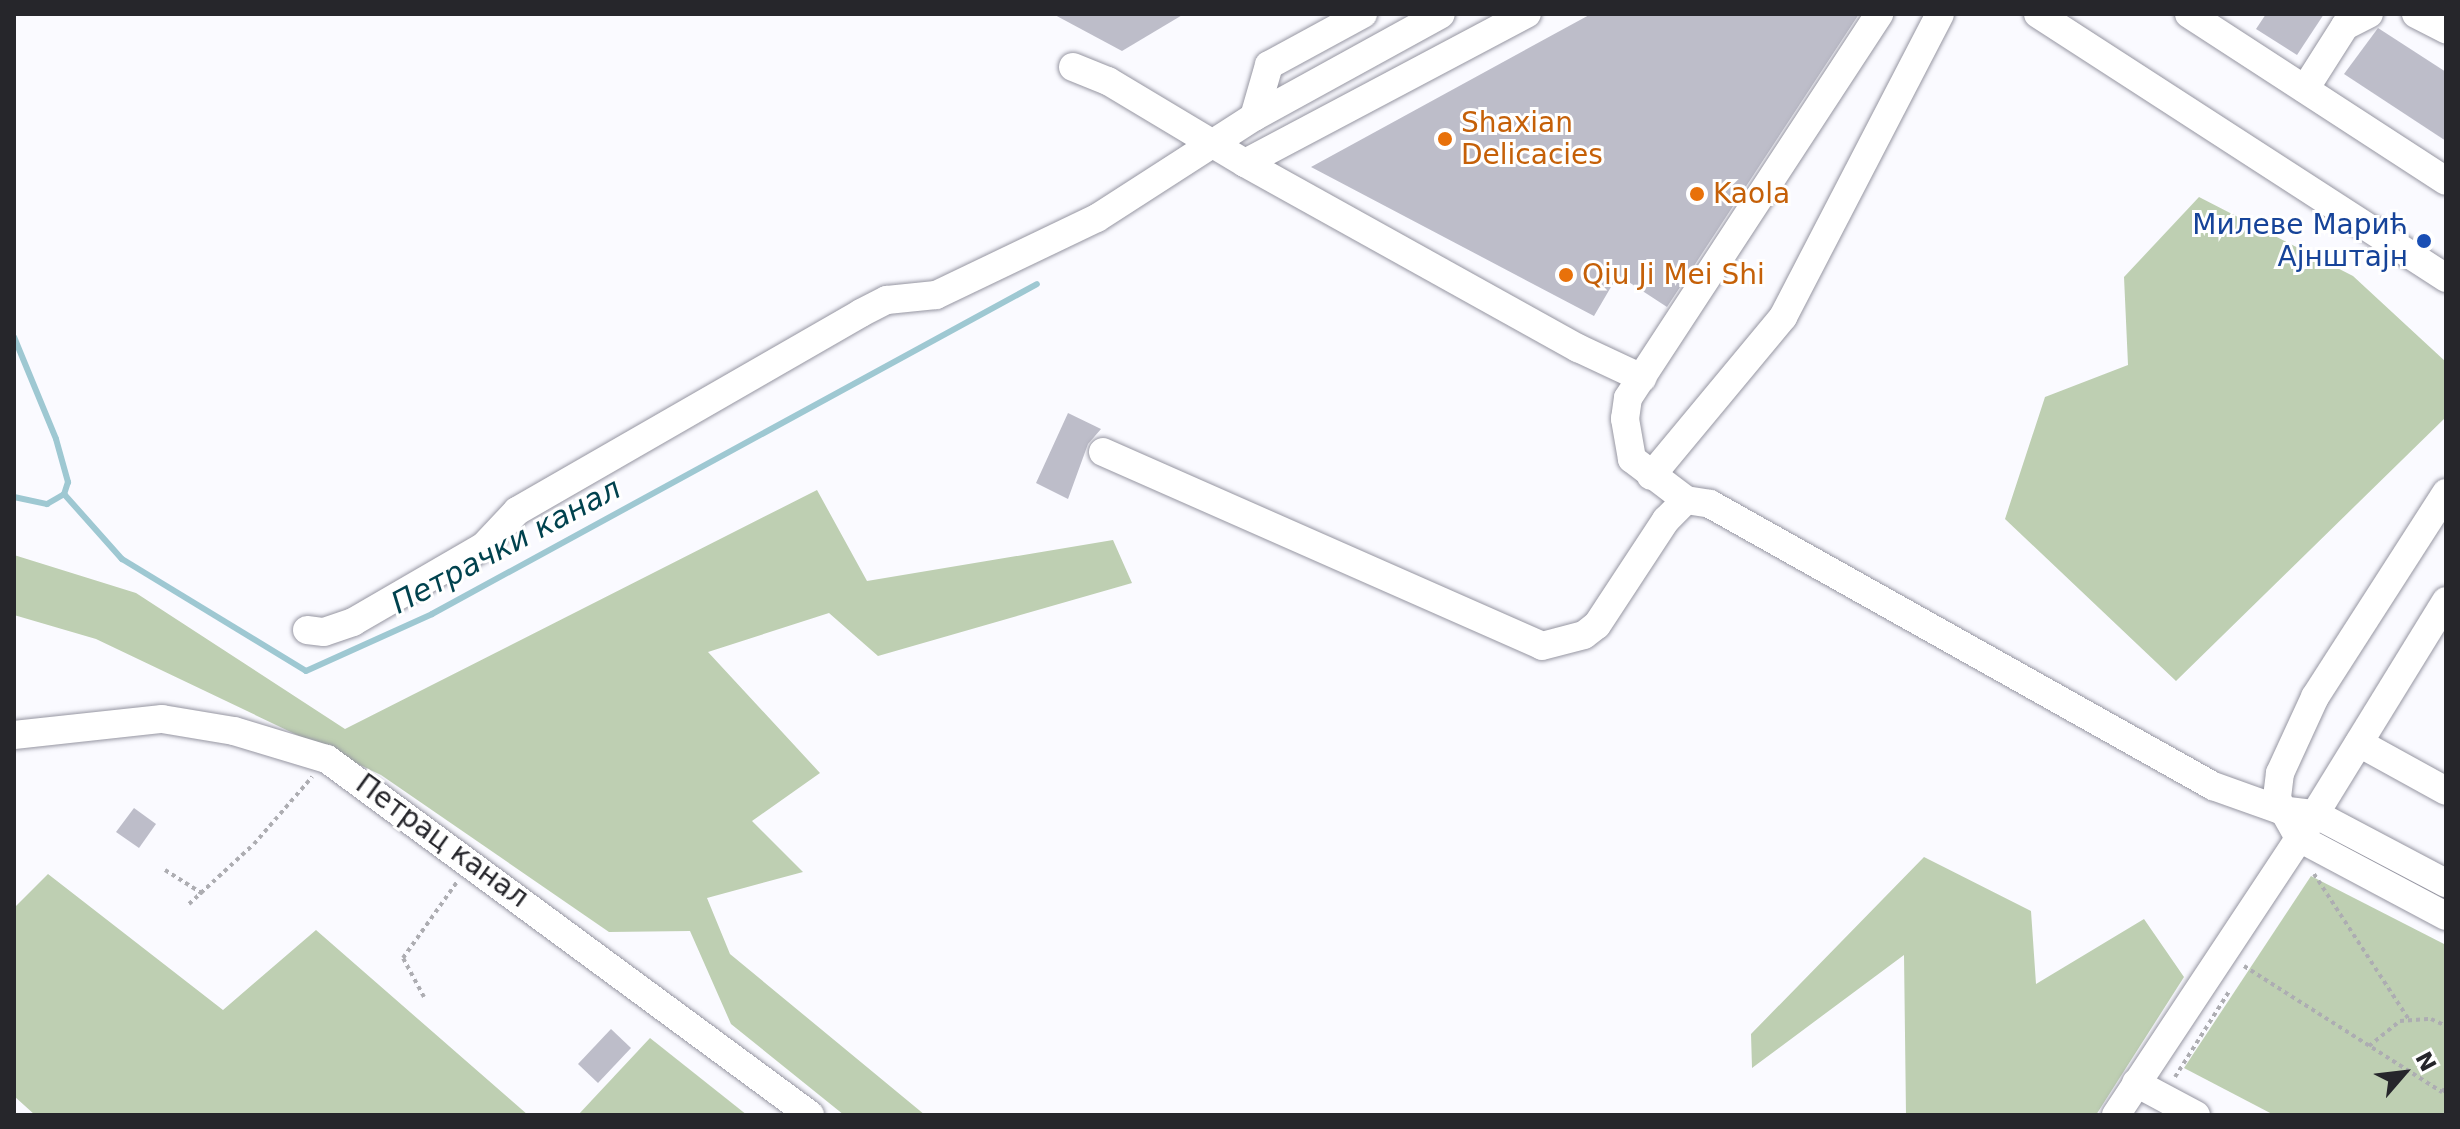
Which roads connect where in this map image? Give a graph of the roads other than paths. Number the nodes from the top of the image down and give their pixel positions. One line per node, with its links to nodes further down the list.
1 (1363, 14): 13 (street)
2 (1441, 14): 13 (street)
3 (1527, 14): 15 (street)
4 (1879, 14): 18 (street)
5 (1940, 14): 20 (street)
6 (2038, 14): 17 (street)
7 (2369, 14): 12 (street)
8 (2416, 14): 10 (street)
9 (2205, 18): 12 (street)
10 (2446, 29)
11 (1073, 67): 14 (street)
12 (2305, 89): 16 (street)
13 (1254, 117): 14 (street)
14 (1210, 142): 15 (street); 24 (street)
15 (1245, 163): 18 (street)
16 (2446, 181)
17 (2446, 278)
18 (1642, 378): 20 (street)
19 (1103, 452): 22 (street)
20 (1651, 476): 22 (street)
21 (2446, 493): 28 (street)
22 (1686, 500): 28 (street)
23 (2446, 601): 26 (street)
24 (307, 630)
25 (14, 735): 34 (street, Петрац канал)
26 (2359, 743): 27 (street); 29 (street)
27 (2446, 791)
28 (2280, 810): 29 (street); 30 (street)
29 (2315, 814): 30 (street); 31 (street)
30 (2299, 838): 32 (street); 33 (street)
31 (2446, 883)
32 (2446, 916)
33 (2136, 1083): 35 (street); 36 (street)
34 (810, 1115)
35 (2116, 1115)
36 (2196, 1115)

